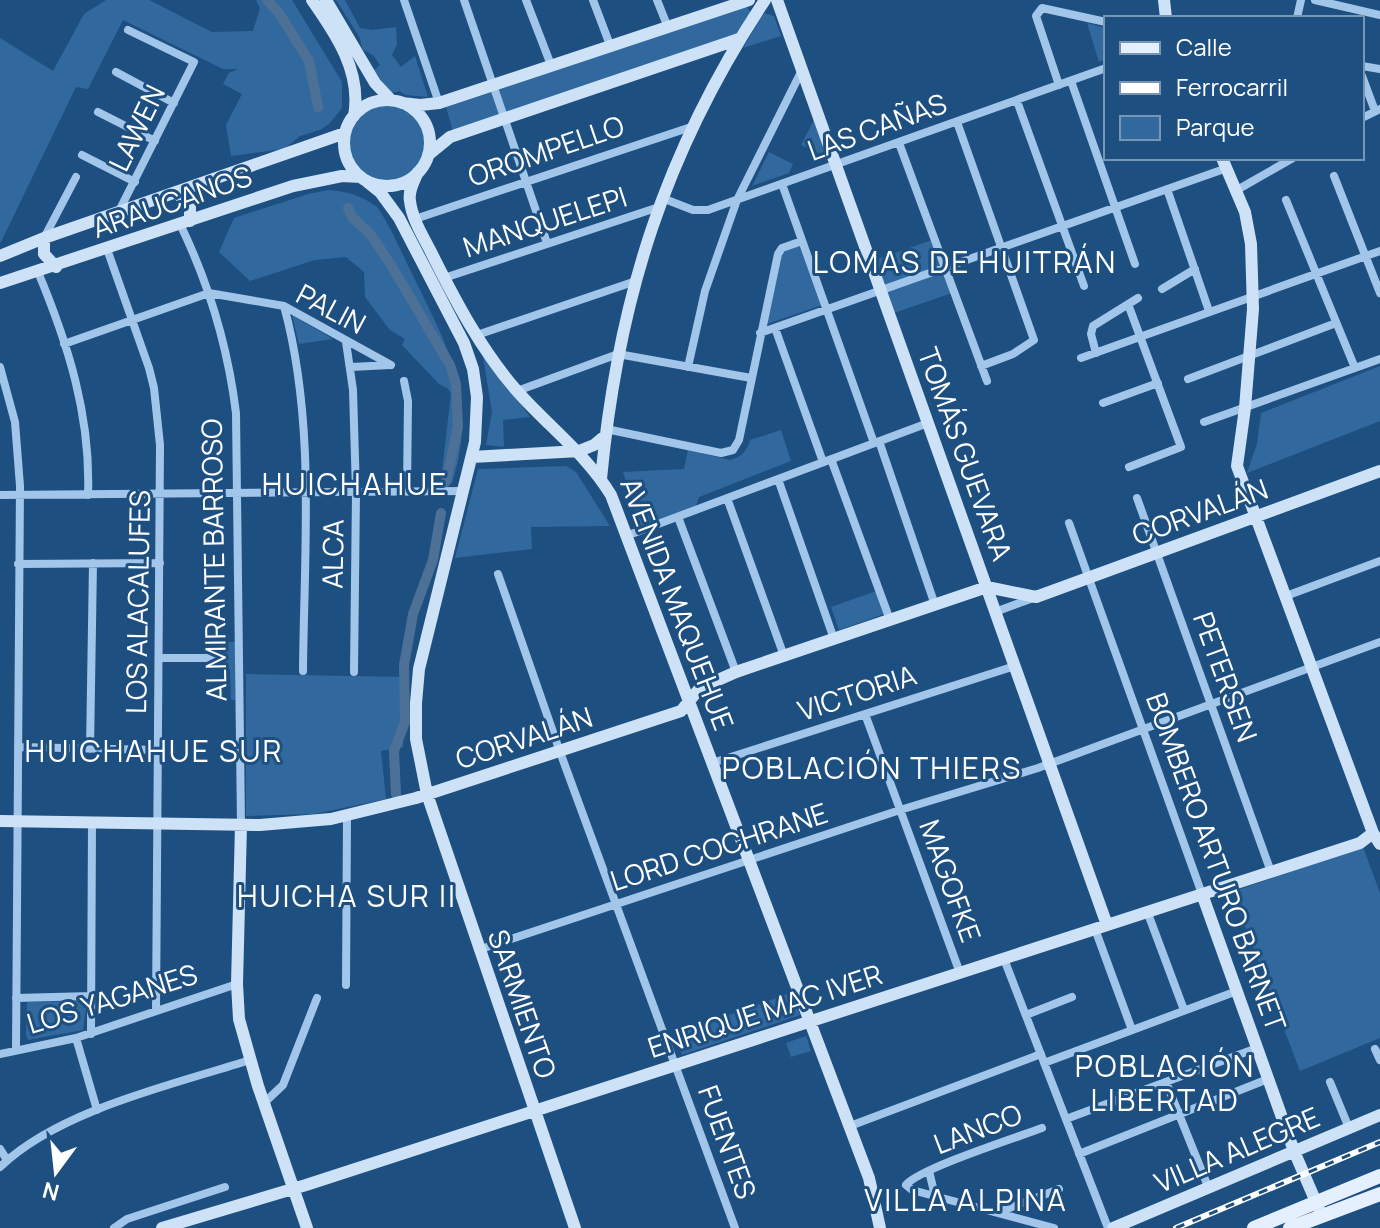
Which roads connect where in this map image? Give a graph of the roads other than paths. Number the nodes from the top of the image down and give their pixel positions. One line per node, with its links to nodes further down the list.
1 (312, 0): 35 (main road)
2 (326, 0): 30 (main road)
3 (404, 0): 32 (street)
4 (464, 0): 27 (street)
5 (526, 0): 21 (street)
6 (593, 0): 20 (street)
7 (657, 0): 17 (street)
8 (749, 0): 13 (main road)
9 (765, 0): 19 (main road, AVENIDA MAQUEHUE)
10 (777, 0): 23 (main road, TOMÁS GUEVARA)
11 (1315, 0): 14 (street)
12 (1369, 1): 14 (street)
13 (721, 4): 17 (main road)
14 (1367, 12): 15 (street)
15 (1380, 15)
16 (1104, 22): 28 (street)
17 (667, 25): 20 (main road)
18 (128, 30): 31 (street, LAWEN)
19 (739, 39): 36 (main road); 38 (main road, AVENIDA MAQUEHUE)
20 (610, 45): 21 (main road)
21 (551, 65): 27 (main road)
22 (1104, 69): 25 (street, LAS CAÑAS)
23 (802, 70): 46 (main road, TOMÁS GUEVARA); 57 (street)
24 (116, 72): 31 (street)
25 (1071, 81): 28 (street, LAS CAÑAS); 60 (street)
26 (1364, 81): 33 (street)
27 (493, 85): 32 (main road); 36 (street)
28 (1059, 85): 29 (street, LAS CAÑAS)
29 (1017, 101): 37 (street, LAS CAÑAS); 64 (street)
30 (396, 102): 32 (main road); 35 (main road); 43 (main road)
31 (174, 103): 40 (street, LAWEN)
32 (439, 103)
33 (1377, 110)
34 (98, 112): 40 (street)
35 (354, 116): 39 (main road)
36 (505, 119): 43 (main road); 51 (street)
37 (957, 122): 41 (street, LAS CAÑAS); 68 (street)
38 (691, 127): 51 (street, OROMPELLO); 59 (main road, AVENIDA MAQUEHUE)
39 (345, 133): 50 (main road); 56 (main road, ARAUCANOS)
40 (155, 141): 52 (street, LAWEN)
41 (899, 143): 46 (street, LAS CAÑAS); 75 (street)
42 (82, 155): 52 (street)
43 (428, 155): 47 (main road)
44 (1287, 160): 55 (street)
45 (1225, 163): 54 (street); 55 (main road)
46 (836, 166): 53 (street, LAS CAÑAS); 84 (main road, TOMÁS GUEVARA)
47 (418, 172): 50 (main road); 62 (main road)
48 (1334, 176): 72 (street)
49 (76, 177): 65 (street)
50 (363, 178): 63 (main road, ARAUCANOS); 124 (main road, SARMIENTO)
51 (526, 181): 62 (street, OROMPELLO); 67 (street)
52 (135, 182): 61 (street, LAWEN)
53 (782, 184): 57 (street, LAS CAÑAS); 66 (street)
54 (1167, 189): 60 (street); 76 (street)
55 (1237, 190): 87 (main road)
56 (176, 192): 61 (main road, ARAUCANOS); 63 (main road)
57 (737, 200): 59 (street, LAS CAÑAS); 109 (street)
58 (1286, 200): 78 (street)
59 (661, 202): 67 (street, MANQUELEPI); 80 (main road, AVENIDA MAQUEHUE)
60 (1115, 208): 64 (street); 73 (street)
61 (119, 212): 65 (main road, ARAUCANOS)
62 (415, 219): 79 (main road)
63 (185, 223): 69 (main road, ARAUCANOS); 85 (street, ALMIRANTE BARROSO)
64 (1062, 227): 68 (street); 82 (street)
65 (44, 238): 71 (main road, ARAUCANOS); 74 (main road)
66 (802, 241): 91 (street); 96 (street)
67 (547, 243): 79 (street, MANQUELEPI)
68 (1002, 248): 75 (street); 106 (street)
69 (107, 249): 74 (main road, ARAUCANOS); 93 (street, LOS ALACALUFES)
70 (1380, 251): 72 (street)
71 (0, 256)
72 (1366, 257): 78 (street); 86 (street)
73 (1135, 264)
74 (56, 267): 77 (main road, ARAUCANOS)
75 (945, 268): 84 (street); 106 (street)
76 (1195, 269): 83 (street); 92 (street)
77 (38, 272): 81 (main road, ARAUCANOS); 100 (street)
78 (1316, 276): 87 (street); 94 (street)
79 (444, 278): 97 (main road)
80 (633, 282): 97 (street); 102 (main road, AVENIDA MAQUEHUE)
81 (0, 283)
82 (1084, 286)
83 (1162, 289)
84 (881, 291): 91 (street); 120 (main road, TOMÁS GUEVARA)
85 (209, 293): 90 (street, PALIN); 93 (street); 133 (street, ALMIRANTE BARROSO)
86 (1380, 293)
87 (1253, 296): 92 (street); 103 (main road)
88 (1138, 298): 89 (street)
89 (1128, 304): 98 (street); 101 (street)
90 (284, 306): 99 (street, PALIN); 134 (street)
91 (827, 310): 95 (street); 122 (street)
92 (1209, 311): 98 (street)
93 (133, 321): 100 (street); 135 (street, LOS ALACALUFES)
94 (1336, 323): 103 (street); 110 (street)
95 (775, 328): 96 (street); 125 (street)
96 (760, 333): 111 (street)
97 (477, 335): 116 (main road)
98 (1140, 337): 101 (street); 115 (street)
99 (346, 342): 108 (street, ALCA); 108 (street, PALIN)
100 (64, 344): 138 (street)
101 (1096, 353): 104 (street)
102 (618, 354): 109 (street); 116 (street); 121 (main road, AVENIDA MAQUEHUE)
103 (1249, 356): 112 (street); 118 (main road)
104 (1081, 358)
105 (1380, 359): 110 (street)
106 (981, 366): 114 (street)
107 (0, 367): 137 (street)
108 (351, 367): 131 (street, ALCA)
109 (688, 367): 111 (street)
110 (1355, 368): 118 (street)
111 (751, 378): 121 (street)
112 (1188, 379)
113 (404, 381): 132 (street)
114 (987, 381)
115 (1158, 383): 117 (street); 126 (street)
116 (517, 391): 123 (main road)
117 (1103, 403)
118 (1245, 408): 119 (street); 142 (main road)
119 (1204, 422)
120 (928, 423): 122 (street); 152 (main road, TOMÁS GUEVARA)
121 (606, 432): 123 (main road); 128 (main road, AVENIDA MAQUEHUE)
122 (876, 442): 125 (street); 155 (street)
123 (579, 451): 124 (main road); 128 (main road)
124 (472, 457): 130 (main road, SARMIENTO)
125 (827, 461): 129 (street); 157 (street)
126 (1129, 467)
127 (1380, 471): 142 (main road, CORVALÁN)
128 (601, 479): 144 (main road, AVENIDA MAQUEHUE)
129 (778, 479): 139 (street); 158 (street)
130 (463, 491): 132 (street); 178 (main road, SARMIENTO)
131 (356, 492): 132 (street); 134 (street); 166 (street, ALCA)
132 (407, 492)
133 (238, 493): 134 (street); 135 (street); 185 (street, ALMIRANTE BARROSO)
134 (305, 493): 165 (street)
135 (161, 494): 138 (street); 148 (street, LOS ALACALUFES)
136 (0, 495): 137 (street)
137 (20, 495): 138 (street); 149 (street)
138 (88, 495)
139 (727, 498): 141 (street); 160 (street)
140 (1137, 498): 145 (street, PETERSEN)
141 (678, 517): 144 (street); 167 (street)
142 (1256, 517): 145 (main road, CORVALÁN); 153 (main road)
143 (1069, 523): 151 (street, BOMBERO ARTURO BARNET)
144 (626, 536): 168 (main road, AVENIDA MAQUEHUE)
145 (1157, 553): 151 (main road, CORVALÁN); 169 (street, PETERSEN)
146 (1380, 561): 153 (street)
147 (93, 563): 148 (street); 149 (street); 173 (street)
148 (160, 563): 161 (street, LOS ALACALUFES)
149 (18, 564): 172 (street)
150 (498, 574): 175 (street, FUENTES)
151 (1089, 578): 154 (main road, CORVALÁN); 171 (street, BOMBERO ARTURO BARNET)
152 (987, 587): 154 (main road); 155 (main road, CORVALÁN); 156 (main road, TOMÁS GUEVARA)
153 (1286, 596): 164 (main road)
154 (1036, 597): 156 (street, CORVALÁN)
155 (935, 605): 157 (main road, CORVALÁN)
156 (995, 612): 163 (main road, TOMÁS GUEVARA)
157 (890, 620): 158 (main road, CORVALÁN)
158 (834, 639): 160 (main road, CORVALÁN)
159 (1380, 642): 164 (street, LORD COCHRANE)
160 (784, 656): 167 (main road, CORVALÁN)
161 (160, 658): 162 (street); 174 (street, LOS ALACALUFES)
162 (213, 658)
163 (1015, 666): 170 (street, VICTORIA); 177 (main road, TOMÁS GUEVARA)
164 (1312, 669): 169 (street, LORD COCHRANE); 186 (main road)
165 (303, 671)
166 (354, 672)
167 (736, 672): 168 (main road, CORVALÁN)
168 (689, 701): 175 (main road, CORVALÁN); 176 (main road, AVENIDA MAQUEHUE)
169 (1211, 705): 171 (street, LORD COCHRANE); 188 (street, PETERSEN)
170 (865, 714): 176 (street, VICTORIA); 179 (street, MAGOFKE)
171 (1144, 730): 177 (street, LORD COCHRANE); 189 (street, BOMBERO ARTURO BARNET)
172 (18, 747): 173 (street); 182 (street)
173 (90, 749): 174 (street)
174 (158, 750): 184 (street, LOS ALACALUFES)
175 (560, 752): 178 (main road, CORVALÁN); 190 (street, FUENTES)
176 (712, 763): 187 (main road, AVENIDA MAQUEHUE)
177 (1050, 764): 179 (street, LORD COCHRANE); 192 (main road, TOMÁS GUEVARA)
178 (427, 794): 180 (main road, CORVALÁN); 193 (main road, SARMIENTO)
179 (900, 810): 187 (street, LORD COCHRANE); 195 (street, MAGOFKE)
180 (347, 816): 185 (main road, CORVALÁN); 197 (street)
181 (0, 821): 182 (main road, CORVALÁN)
182 (18, 821): 183 (main road, CORVALÁN); 201 (street)
183 (92, 822): 184 (main road, CORVALÁN); 199 (street)
184 (158, 823): 185 (main road, CORVALÁN); 204 (street, LOS ALACALUFES)
185 (241, 825): 196 (main road, ALMIRANTE BARROSO)
186 (1378, 836): 188 (main road, ENRIQUE MAC IVER)
187 (748, 861): 190 (street, LORD COCHRANE); 206 (main road, AVENIDA MAQUEHUE)
188 (1271, 872): 189 (main road, ENRIQUE MAC IVER)
189 (1202, 894): 191 (main road, ENRIQUE MAC IVER); 198 (main road, BOMBERO ARTURO BARNET)
190 (615, 904): 193 (street, LORD COCHRANE); 217 (street, FUENTES)
191 (1147, 911): 192 (main road, ENRIQUE MAC IVER); 203 (street)
192 (1101, 927): 194 (main road, ENRIQUE MAC IVER); 207 (street)
193 (478, 950): 223 (main road, SARMIENTO)
194 (1004, 959): 195 (main road, ENRIQUE MAC IVER); 205 (street)
195 (960, 973): 206 (main road, ENRIQUE MAC IVER)
196 (237, 984): 204 (street, LOS YAGANES); 215 (main road, ALMIRANTE BARROSO)
197 (346, 985)
198 (1237, 991): 203 (street); 210 (main road, BOMBERO ARTURO BARNET)
199 (91, 996): 201 (street, LOS YAGANES); 208 (street)
200 (1072, 997): 205 (street)
201 (16, 998): 212 (street)
202 (317, 998): 221 (street)
203 (1184, 1010): 207 (street)
204 (156, 1011): 208 (street, LOS YAGANES)
205 (1026, 1015): 214 (street)
206 (810, 1022): 217 (main road, ENRIQUE MAC IVER); 227 (main road, AVENIDA MAQUEHUE)
207 (1132, 1030): 214 (street)
208 (91, 1034): 209 (street, LOS YAGANES)
209 (76, 1038): 212 (street, LOS YAGANES); 222 (street)
210 (1257, 1048): 218 (main road, BOMBERO ARTURO BARNET); 219 (street, LANCO)
211 (1375, 1049): 216 (street)
212 (16, 1050): 213 (street, LOS YAGANES)
213 (0, 1054)
214 (1043, 1059): 226 (street); 227 (street)
215 (250, 1060): 221 (main road, ALMIRANTE BARROSO); 222 (street)
216 (1380, 1060)
217 (675, 1065): 223 (main road, ENRIQUE MAC IVER); 250 (street, FUENTES)
218 (1268, 1079): 224 (street); 231 (main road, BOMBERO ARTURO BARNET)
219 (1166, 1082): 224 (street); 226 (street, LANCO)
220 (1330, 1082): 229 (street)
221 (264, 1103): 237 (main road, ALMIRANTE BARROSO)
222 (97, 1110): 233 (street)
223 (533, 1111): 237 (main road, ENRIQUE MAC IVER); 249 (main road, SARMIENTO)
224 (1179, 1114): 232 (street); 239 (street)
225 (1380, 1115): 229 (main road, VILLA ALEGRE)
226 (1066, 1119): 232 (street)
227 (850, 1126): 251 (main road, AVENIDA MAQUEHUE)
228 (1042, 1128): 234 (street, LANCO)
229 (1349, 1128): 231 (main road, VILLA ALEGRE)
230 (0, 1149): 233 (street)
231 (1294, 1151): 239 (main road, VILLA ALEGRE); 244 (main road, BOMBERO ARTURO BARNET)
232 (1079, 1154): 253 (street)
233 (4, 1164)
234 (929, 1171): 241 (street, LANCO); 241 (street, LANCO)
235 (1377, 1180): 244 (main road)
236 (225, 1187): 246 (street)
237 (293, 1189): 247 (main road, ENRIQUE MAC IVER); 248 (main road, ALMIRANTE BARROSO)
238 (1059, 1189): 245 (street)
239 (1209, 1189): 253 (main road, VILLA ALEGRE)
240 (1380, 1194): 242 (main road)
241 (935, 1196): 245 (street)
242 (1358, 1202): 243 (main road); 244 (main road)
243 (1380, 1202)
244 (1319, 1210): 254 (main road); 255 (main road)
245 (999, 1213): 252 (street)
246 (114, 1228)
247 (162, 1228)
248 (307, 1228)
249 (575, 1228)
250 (735, 1228)
251 (880, 1228)
252 (1054, 1228)
253 (1110, 1228)
254 (1254, 1228)
255 (1290, 1228)

